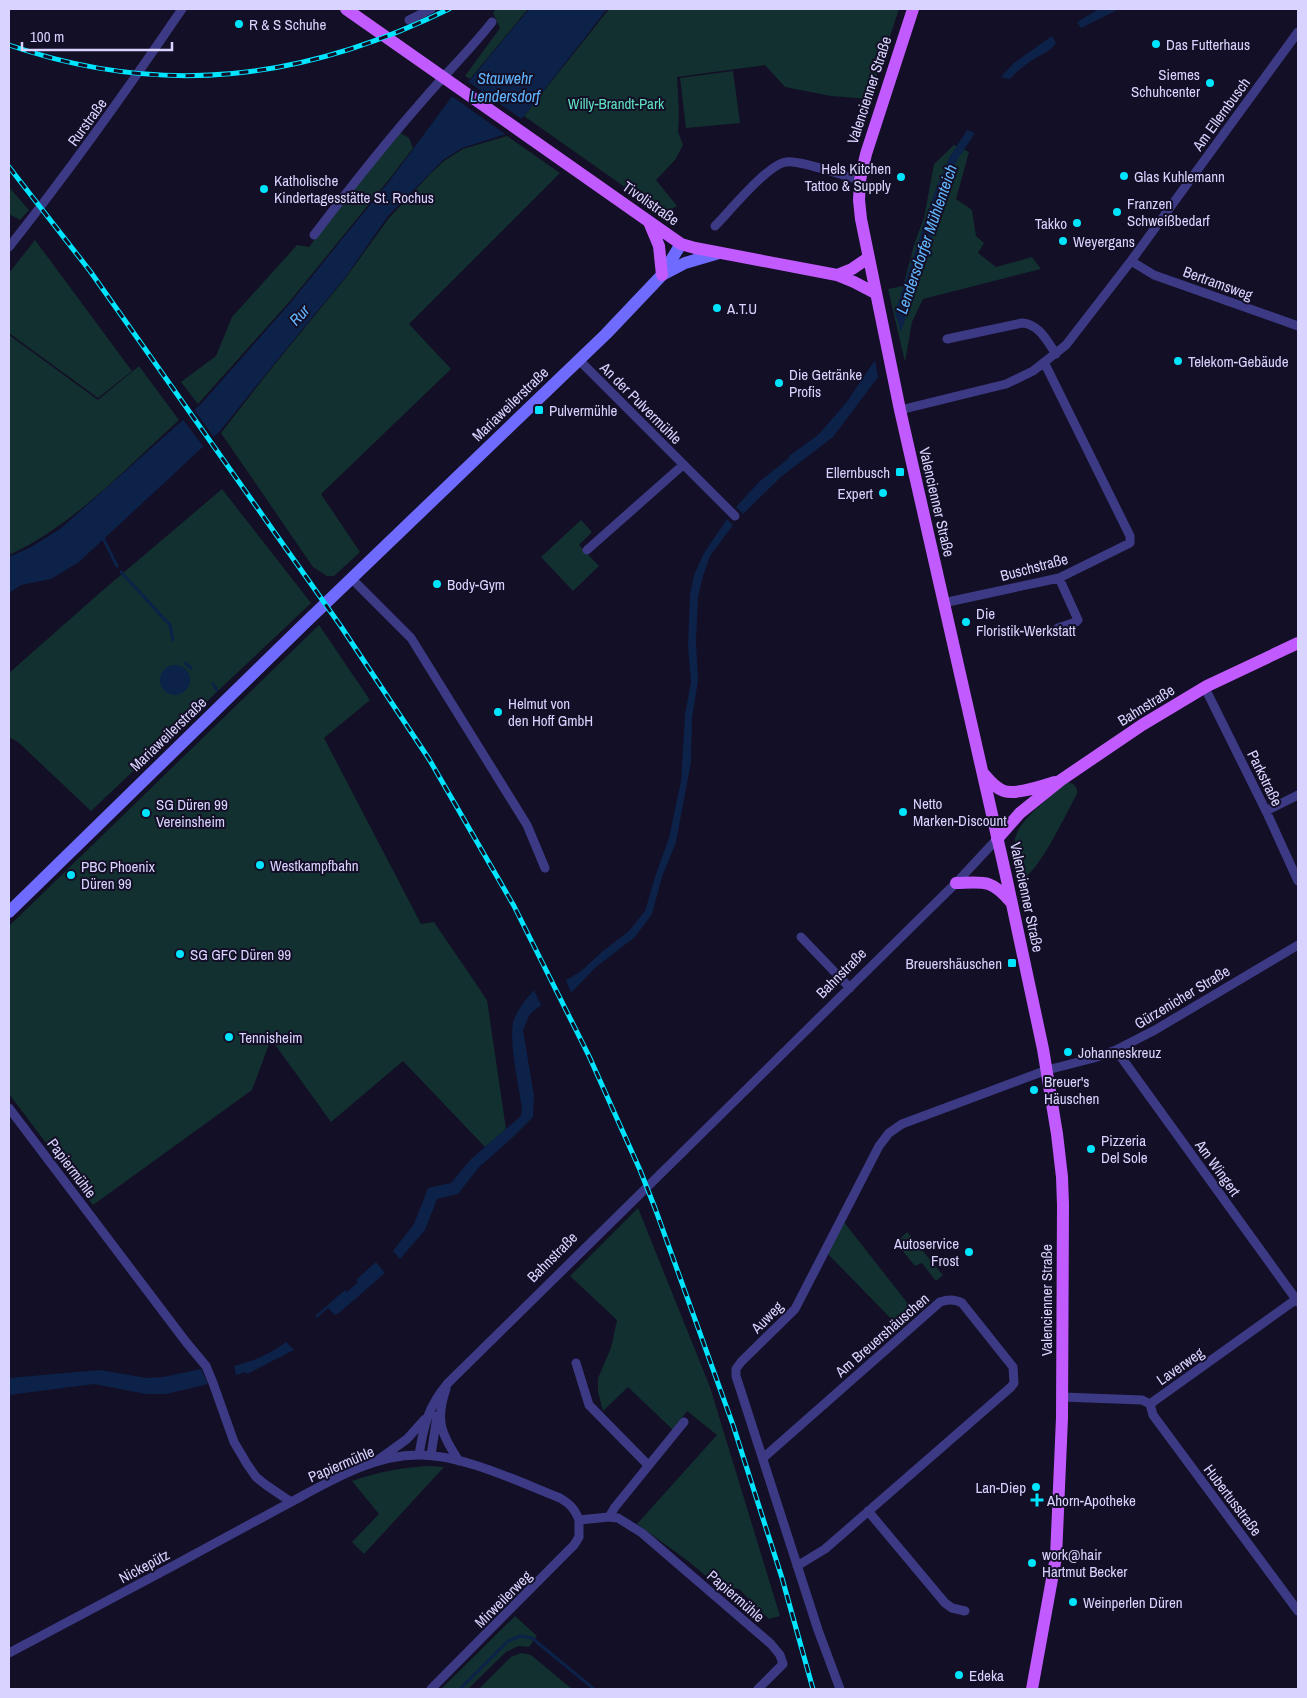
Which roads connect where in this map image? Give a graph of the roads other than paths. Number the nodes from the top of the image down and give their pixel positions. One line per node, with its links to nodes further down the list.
1 (182, 9): 14 (street, Rurstraße)
2 (346, 9): 8 (main road, Tivolistraße)
3 (431, 9): 5 (street)
4 (913, 9): 9 (main road, Valencienner Straße)
5 (409, 20)
6 (492, 22): 8 (street)
7 (1298, 32): 17 (street, Am Ellernbusch)
8 (446, 79): 10 (main road, Tivolistraße); 12 (street)
9 (860, 180): 11 (street); 16 (main road, Valencienner Straße)
10 (649, 222): 13 (main road, Tivolistraße); 18 (main road)
11 (716, 226)
12 (314, 235)
13 (681, 244): 15 (main road, Tivolistraße); 18 (main road, Mariaweilerstraße)
14 (9, 247)
15 (719, 253): 18 (main road); 19 (main road, Tivolistraße)
16 (868, 258): 19 (main road); 20 (main road, Valencienner Straße)
17 (1131, 261): 21 (street, Bertramsweg); 23 (street, Am Ellernbusch)
18 (662, 275): 24 (main road, Mariaweilerstraße)
19 (837, 275): 20 (main road, Tivolistraße)
20 (875, 294): 26 (main road, Valencienner Straße)
21 (1298, 326)
22 (946, 339): 23 (street)
23 (1056, 354): 25 (street, Am Ellernbusch)
24 (579, 360): 27 (street, An der Pulvermühle); 31 (main road, Mariaweilerstraße)
25 (1044, 364): 26 (street, Am Ellernbusch); 30 (street, Buschstraße)
26 (900, 410): 32 (main road, Valencienner Straße)
27 (683, 465): 28 (street, An der Pulvermühle); 29 (street, An der Pulvermühle)
28 (735, 516)
29 (587, 550)
30 (1059, 578): 32 (street, Buschstraße); 33 (street)
31 (352, 579): 41 (street); 45 (main road, Mariaweilerstraße)
32 (943, 603): 36 (main road, Valencienner Straße)
33 (1058, 628)
34 (1298, 643): 35 (main road, Bahnstraße)
35 (1205, 688): 37 (main road, Bahnstraße); 39 (street, Parkstraße)
36 (982, 771): 37 (main road); 40 (main road, Valencienner Straße)
37 (1061, 780): 40 (main road, Bahnstraße)
38 (1298, 795): 39 (street)
39 (1266, 811): 42 (street, Parkstraße)
40 (997, 839): 43 (street, Bahnstraße); 44 (main road, Valencienner Straße)
41 (545, 868)
42 (1298, 881)
43 (956, 883): 44 (main road); 48 (street, Bahnstraße)
44 (1012, 903): 50 (main road, Valencienner Straße)
45 (9, 912)
46 (801, 937): 48 (street)
47 (1298, 945): 49 (street, Gürzenicher Straße)
48 (850, 988): 54 (street, Bahnstraße)
49 (1116, 1050): 50 (street, Gürzenicher Straße); 52 (street, Am Wingert)
50 (1047, 1070): 55 (main road, Valencienner Straße); 62 (street, Auweg)
51 (9, 1108): 66 (street, Papiermühle)
52 (1298, 1300): 57 (street, Laverweg)
53 (576, 1363): 65 (street)
54 (448, 1383): 56 (street, Bahnstraße); 58 (street, Bahnstraße)
55 (1062, 1397): 57 (street, Laverweg); 77 (main road, Valencienner Straße)
56 (441, 1403): 61 (street, Bahnstraße); 63 (street, Bahnstraße)
57 (1150, 1404): 72 (street, Hubertusstraße)
58 (429, 1414): 60 (street, Bahnstraße); 64 (street, Bahnstraße)
59 (684, 1422): 65 (street)
60 (419, 1455): 61 (street, Papiermühle); 64 (street, Papiermühle)
61 (431, 1456): 63 (street, Papiermühle)
62 (763, 1458): 67 (street, Am Breuershäuschen); 70 (street, Auweg)
63 (458, 1460): 69 (street, Papiermühle)
64 (374, 1463): 66 (street, Papiermühle)
65 (648, 1465): 68 (street)
66 (291, 1502): 73 (street, Nickepütz)
67 (868, 1511): 70 (street, Am Breuershäuschen); 71 (street)
68 (609, 1517): 69 (street, Papiermühle); 75 (street, Papiermühle)
69 (579, 1520): 74 (street, Mirweilerweg)
70 (797, 1566): 76 (street, Auweg)
71 (965, 1610)
72 (1298, 1611)
73 (9, 1653)
74 (431, 1689)
75 (758, 1689)
76 (840, 1689)
77 (1032, 1689)

